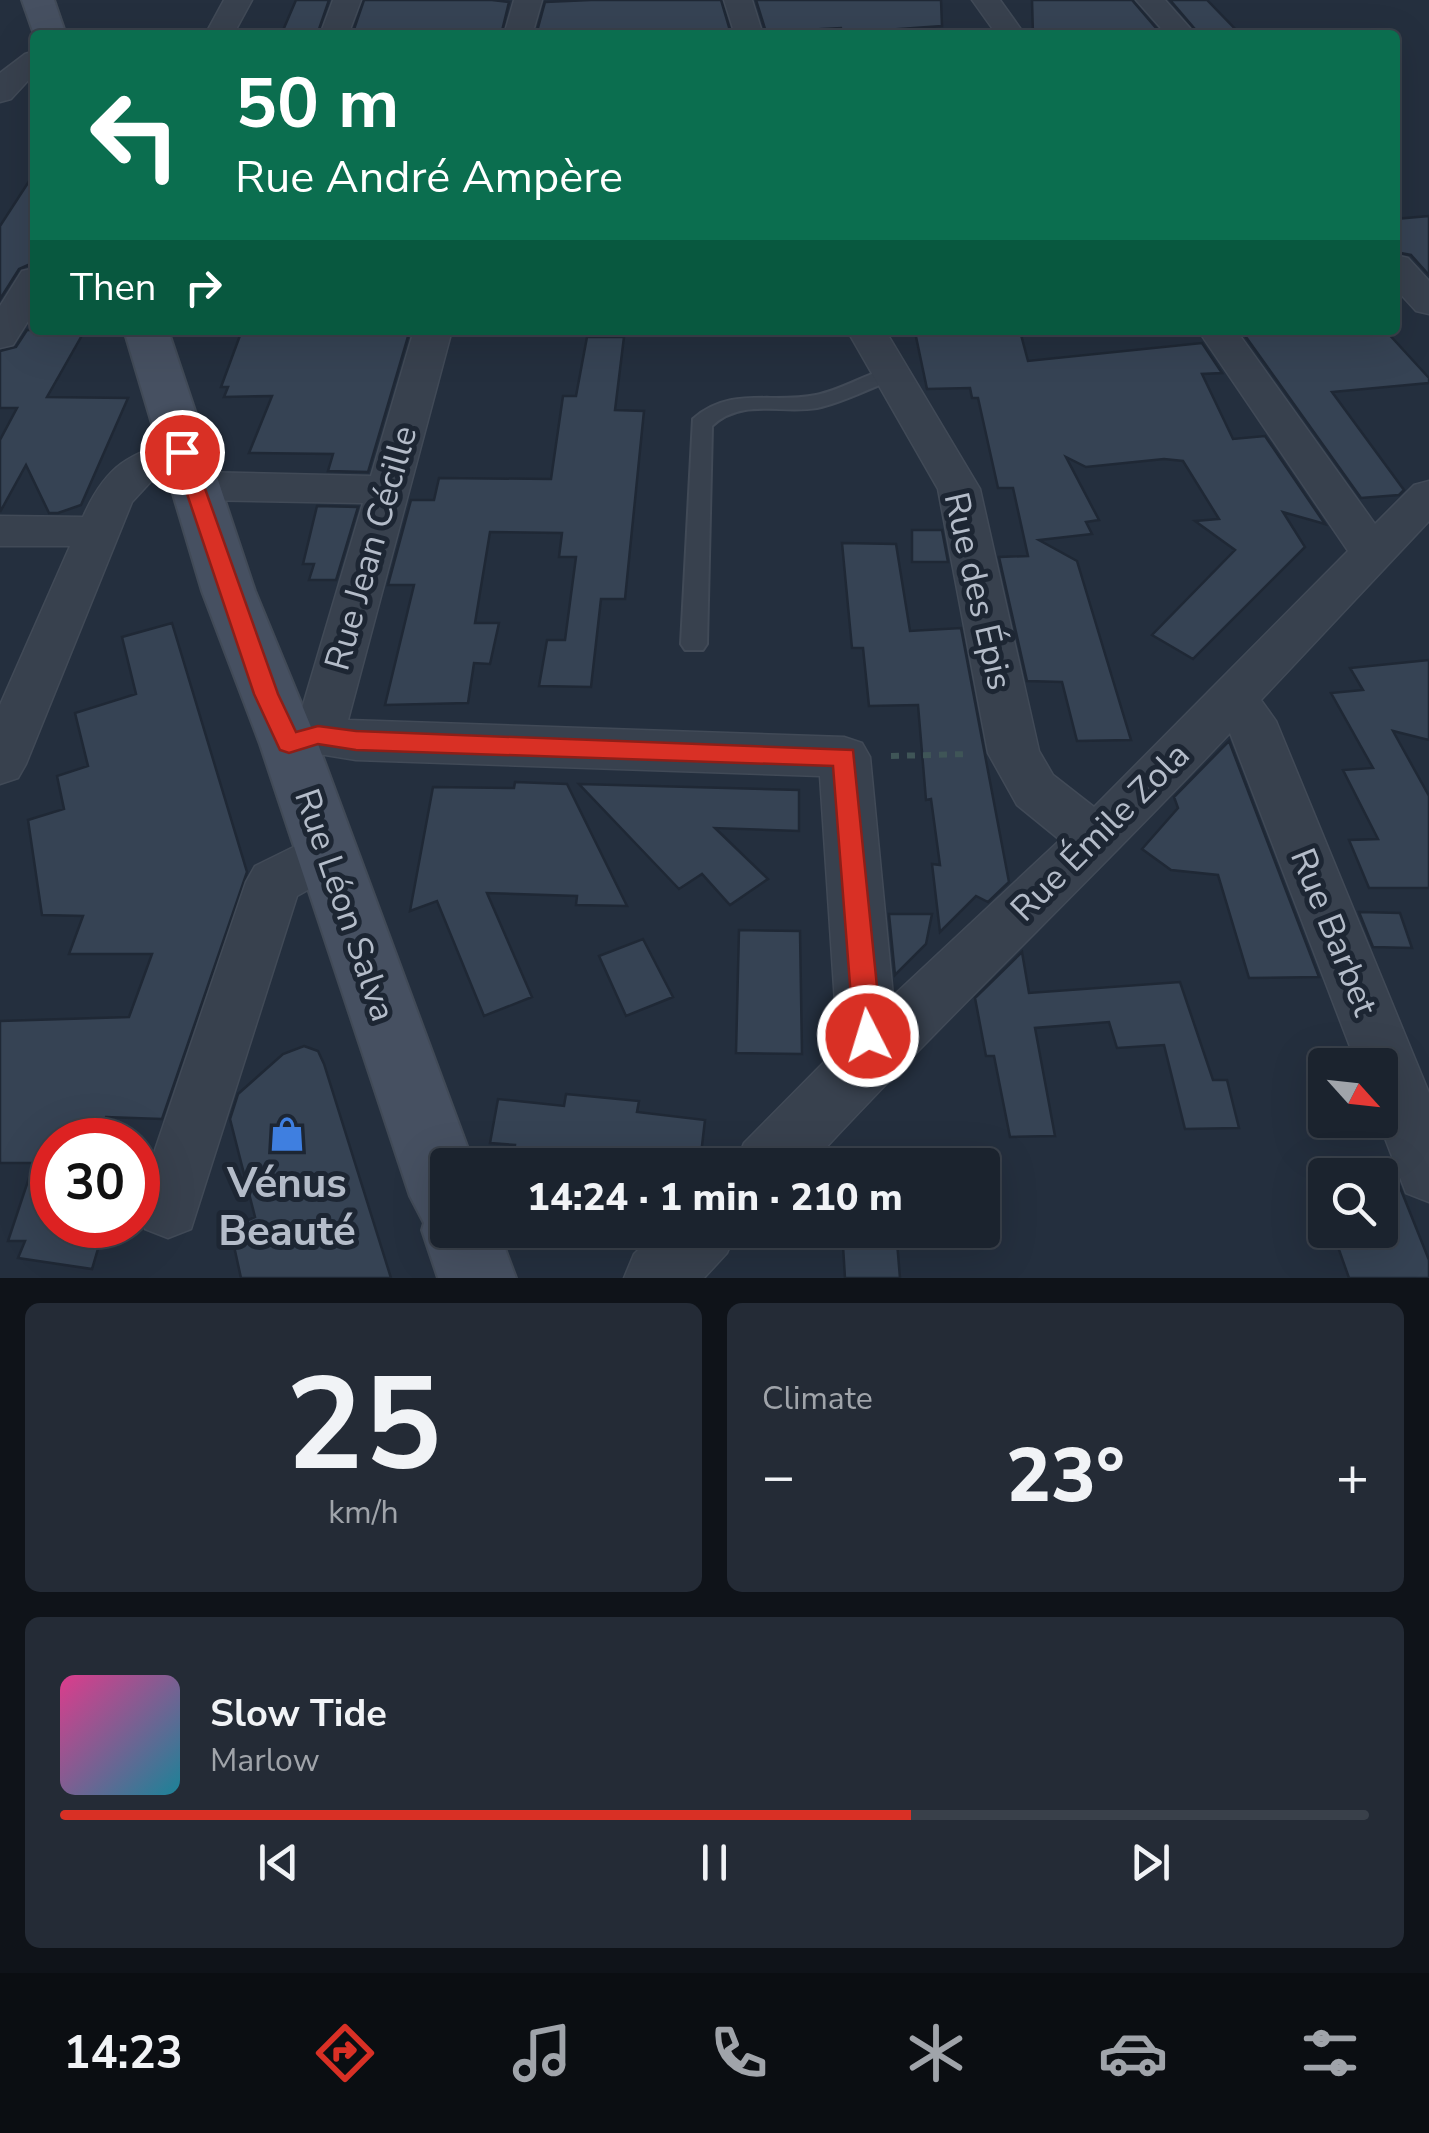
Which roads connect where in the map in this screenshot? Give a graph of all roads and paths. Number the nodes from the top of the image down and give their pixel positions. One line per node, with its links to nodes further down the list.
1 (38, 0): 8 (street)
2 (238, 0): 9 (street)
3 (347, 0): 10 (street)
4 (528, 0): 11 (street)
5 (738, 0): 12 (street)
6 (986, 0): 13 (street)
7 (1150, 0): 14 (street)
8 (48, 30)
9 (222, 30)
10 (336, 30)
11 (519, 30)
12 (748, 30)
13 (1007, 30)
14 (1177, 30)
15 (30, 63): 16 (street)
16 (0, 93)
17 (1400, 271): 19 (street)
18 (30, 287): 24 (street)
19 (1429, 303)
20 (155, 335): 26 (street, Rue Léon Salva)
21 (431, 335): 27 (street, Rue Jean Cécille)
22 (869, 335): 25 (street, Rue des Épis)
23 (1220, 335): 31 (street)
24 (0, 337)
25 (891, 374): 32 (lane); 35 (street, Rue des Épis)
26 (189, 469): 27 (street); 30 (street); 34 (street, Rue Léon Salva)
27 (386, 490): 34 (street, Rue Jean Cécille)
28 (1429, 495): 31 (street, Rue Émile Zola)
29 (0, 531): 30 (street)
30 (98, 532): 37 (street)
31 (1372, 552): 33 (street, Rue Émile Zola)
32 (694, 644)
33 (1228, 699): 38 (street, Rue Émile Zola); 43 (street, Rue Barbet)
34 (304, 739): 36 (street); 39 (street, Rue Léon Salva)
35 (1014, 753): 36 (path); 38 (street, Rue des Épis)
36 (844, 757): 40 (street)
37 (0, 764)
38 (1097, 839): 40 (street, Rue Émile Zola)
39 (326, 853): 41 (street, Rue Léon Salva); 44 (street)
40 (869, 1058): 42 (street, Rue Émile Zola)
41 (431, 1148)
42 (782, 1148)
43 (1429, 1171)
44 (168, 1206)
45 (466, 1248): 47 (street)
46 (687, 1248): 48 (street)
47 (476, 1278)
48 (658, 1278)

